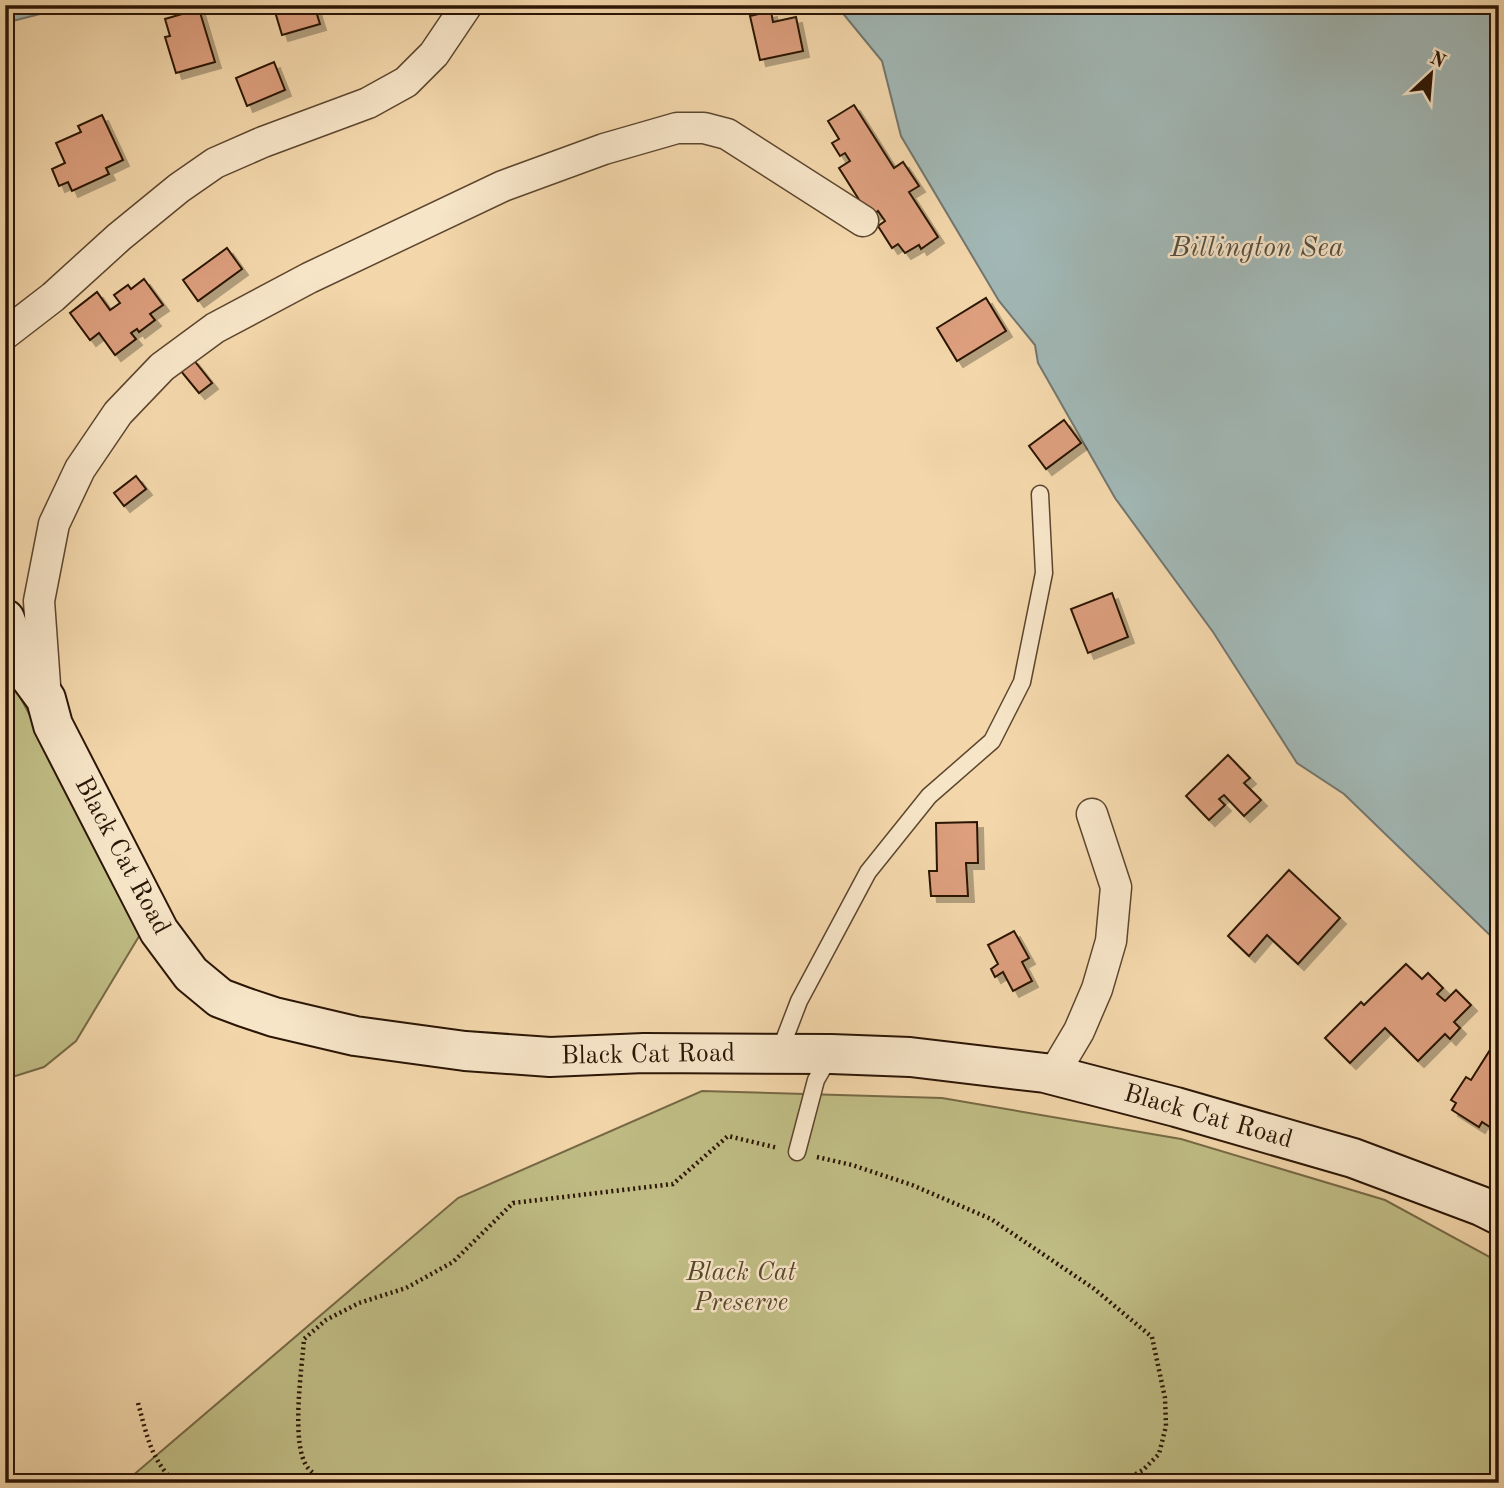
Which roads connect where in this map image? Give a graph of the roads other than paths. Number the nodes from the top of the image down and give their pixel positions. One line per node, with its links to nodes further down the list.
1 (467, 5): 3 (street)
2 (863, 221): 6 (street)
3 (5, 334)
4 (1040, 494): 8 (lane)
5 (5, 619): 6 (street, Black Cat Road)
6 (46, 699): 8 (street, Black Cat Road)
7 (1092, 814): 10 (street)
8 (779, 1053): 9 (street, Black Cat Road)
9 (831, 1054): 10 (street, Black Cat Road); 11 (lane)
10 (1053, 1075): 12 (street, Black Cat Road)
11 (797, 1152)
12 (1499, 1215)

